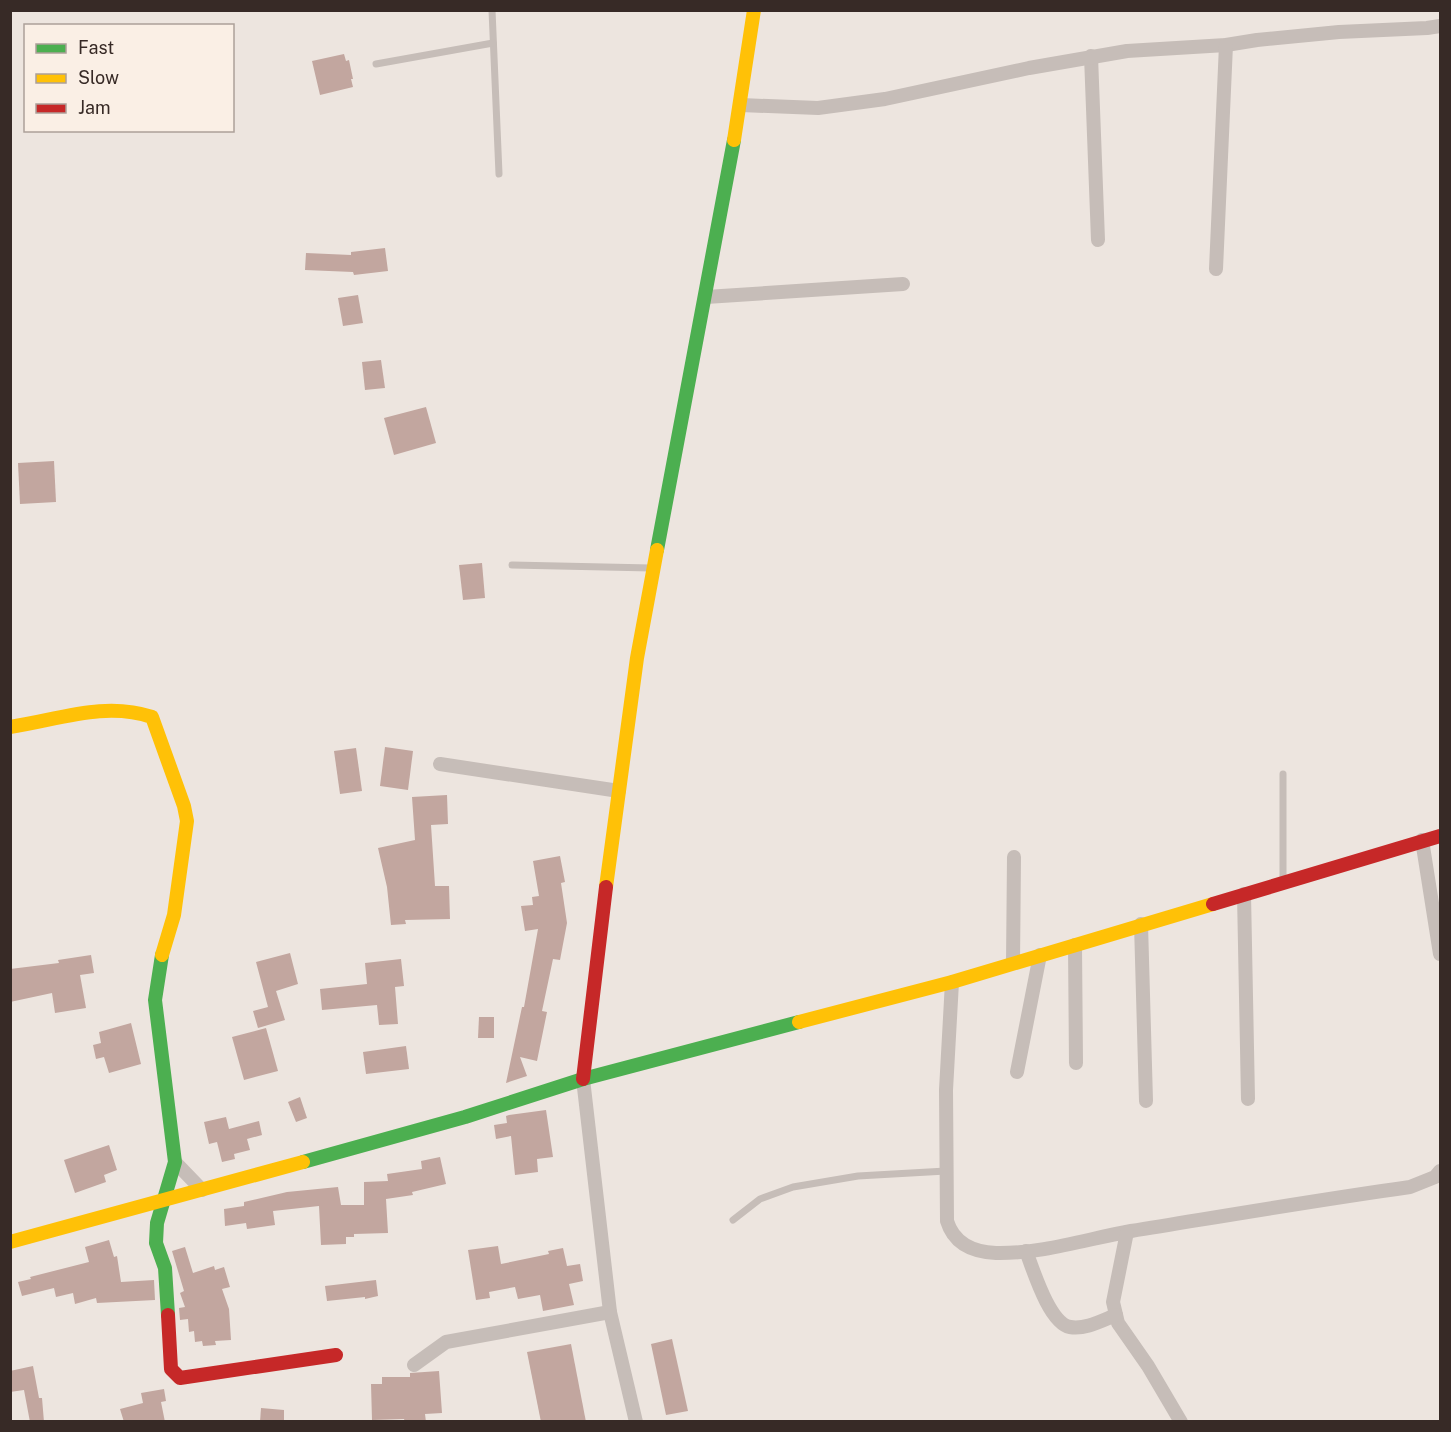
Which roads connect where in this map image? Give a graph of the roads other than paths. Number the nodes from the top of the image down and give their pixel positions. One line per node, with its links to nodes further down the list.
1 (492, 10): 4 (lane)
2 (754, 10): 8 (street)
3 (1440, 26): 5 (street)
4 (493, 43): 7 (lane); 9 (lane)
5 (1226, 45): 6 (street); 11 (street)
6 (1091, 56): 8 (street); 10 (street)
7 (376, 64)
8 (741, 105): 13 (street)
9 (499, 174)
10 (1098, 240)
11 (1216, 269)
12 (903, 284): 13 (street)
13 (706, 297): 15 (street)
14 (512, 565): 15 (lane)
15 (654, 568): 19 (street)
16 (10, 727): 36 (street)
17 (440, 764): 19 (street)
18 (1283, 774): 23 (lane)
19 (619, 791): 33 (street)
20 (1440, 836): 21 (street)
21 (1422, 840): 23 (street); 27 (street)
22 (1014, 857): 29 (street)
23 (1283, 883): 24 (street)
24 (1244, 894): 25 (street); 34 (street)
25 (1141, 924): 26 (street); 35 (street)
26 (1075, 945): 28 (street); 31 (street)
27 (1440, 954)
28 (1040, 955): 29 (street); 32 (street)
29 (1013, 963): 30 (street)
30 (952, 982): 33 (street); 38 (street)
31 (1076, 1063)
32 (1017, 1072)
33 (583, 1079): 39 (street); 45 (street)
34 (1248, 1099)
35 (1146, 1101)
36 (175, 1162): 39 (street); 40 (street)
37 (1440, 1170): 42 (street)
38 (946, 1171): 41 (lane); 44 (street)
39 (202, 1190): 40 (street)
40 (165, 1200): 43 (street); 47 (street)
41 (733, 1220)
42 (1127, 1232): 44 (street); 46 (street)
43 (10, 1242)
44 (1026, 1251): 46 (street)
45 (610, 1312): 48 (street); 49 (street)
46 (1116, 1315): 50 (street)
47 (336, 1355)
48 (414, 1365)
49 (636, 1422)
50 (1181, 1422)

